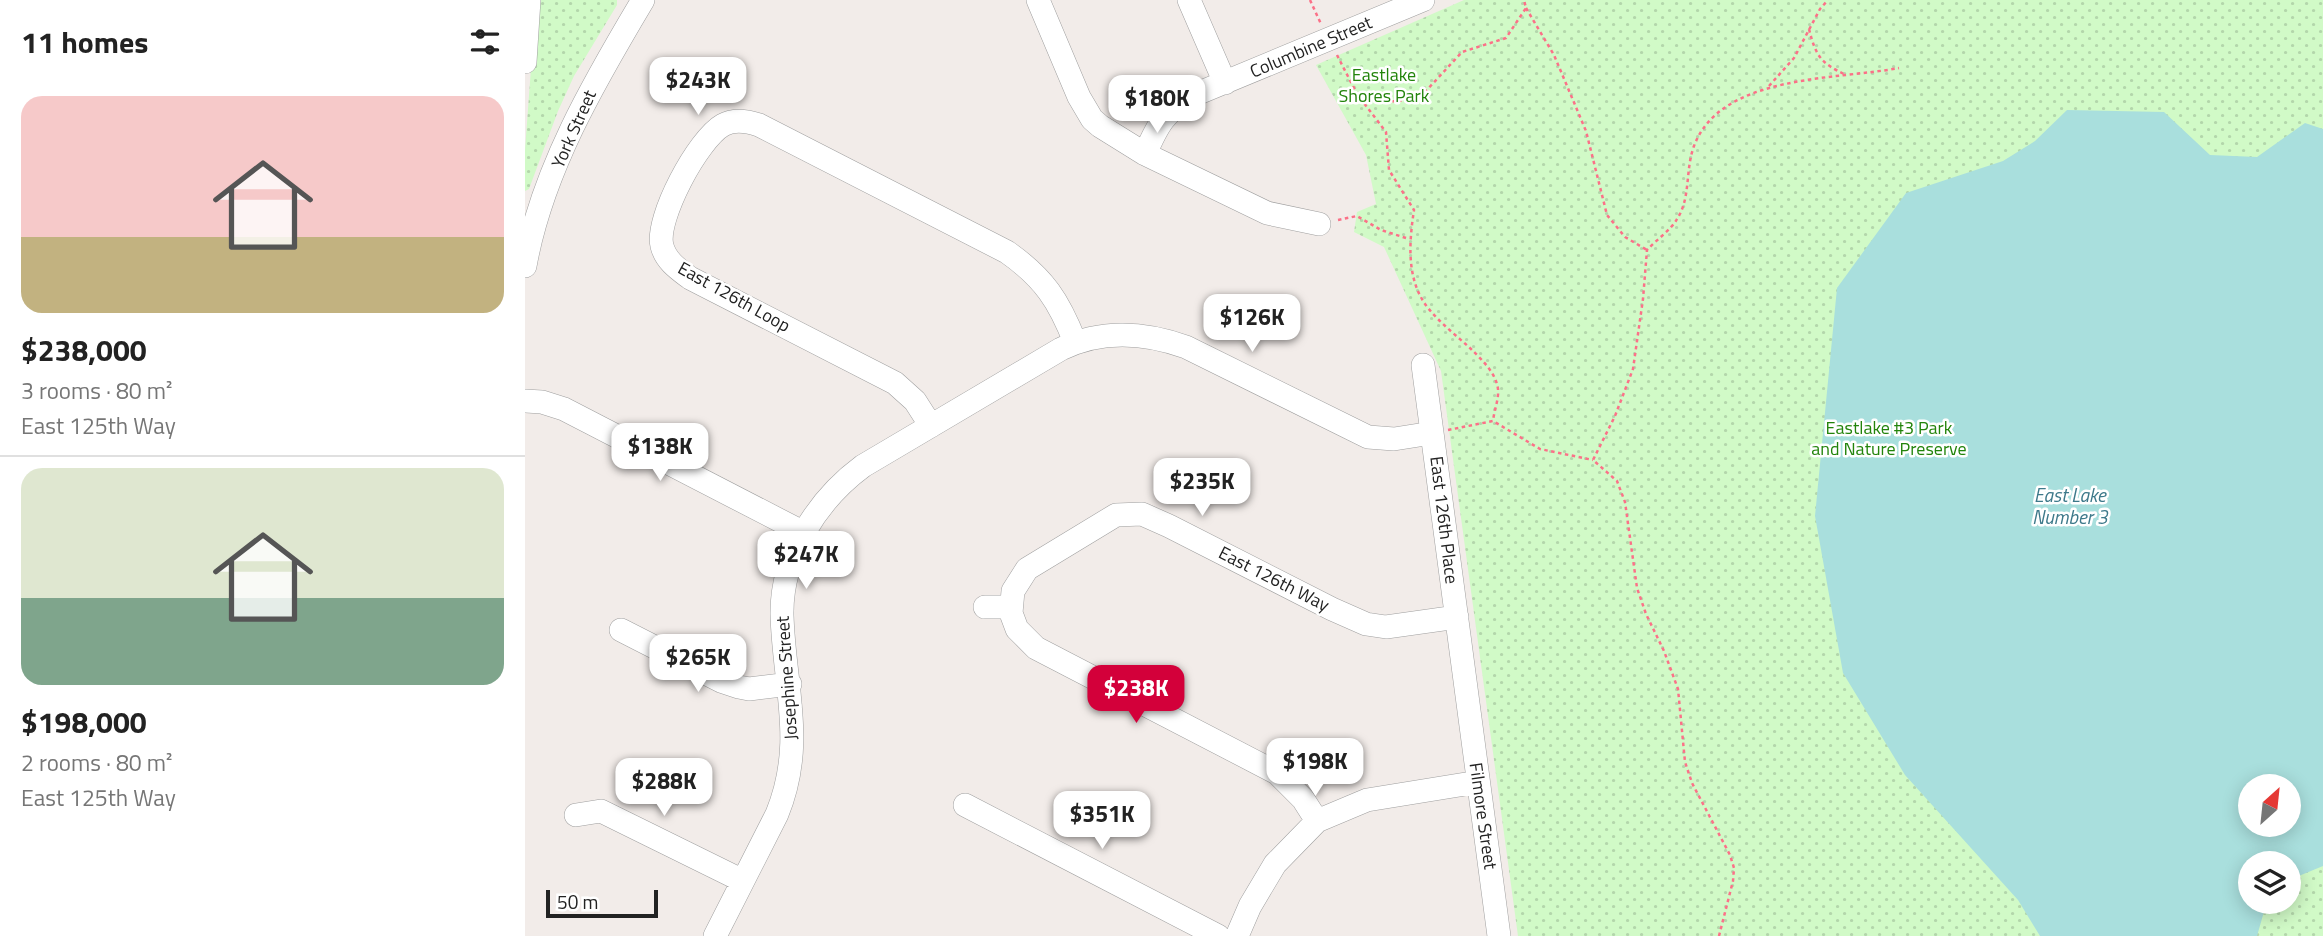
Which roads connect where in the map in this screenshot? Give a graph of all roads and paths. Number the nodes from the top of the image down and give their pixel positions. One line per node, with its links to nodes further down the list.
1 (529, 0): 13 (street)
2 (643, 0): 21 (street, York Street)
3 (1038, 0): 19 (street)
4 (1189, 0): 16 (street)
5 (1310, 0): 12 (path)
6 (1423, 0): 9 (street, Columbine Street)
7 (1524, 0): 10 (path)
8 (1828, 0): 11 (path)
9 (1390, 7): 12 (street, Columbine Street)
10 (1526, 8): 18 (path); 23 (path)
11 (1809, 29): 15 (path); 17 (path)
12 (1329, 39): 16 (street, Columbine Street); 18 (path)
13 (525, 62)
14 (1899, 68): 15 (path)
15 (1847, 76): 17 (path)
16 (1225, 83): 19 (street, Columbine Street)
17 (1769, 86): 23 (path)
18 (1357, 94): 22 (path)
19 (1145, 154): 20 (street)
20 (1319, 224): 22 (path)
21 (527, 236): 24 (street, York Street)
22 (1409, 239): 28 (path)
23 (1647, 250): 31 (path)
24 (525, 266)
25 (1075, 342): 29 (street, Josephine Street); 29 (street, East 126th Loop); 30 (street, East 126th Place)
26 (1423, 365): 30 (street)
27 (525, 401): 32 (street)
28 (1493, 421): 30 (path); 31 (path)
29 (931, 426): 32 (street, Josephine Street)
30 (1432, 433): 35 (street, East 126th Place)
31 (1593, 460): 48 (path)
32 (804, 533): 37 (street, Josephine Street)
33 (985, 607): 34 (street)
34 (1011, 607): 35 (street, East 126th Way); 42 (street)
35 (1457, 617): 38 (street, East 126th Place)
36 (621, 630): 37 (street)
37 (790, 684): 43 (street, Josephine Street)
38 (1467, 695): 39 (street, Filmore Street)
39 (1478, 782): 42 (street); 47 (street, Filmore Street)
40 (965, 805): 45 (street)
41 (576, 815): 43 (street)
42 (1317, 821): 46 (street)
43 (743, 881): 44 (street, Josephine Street)
44 (715, 936)
45 (1219, 936)
46 (1237, 936)
47 (1499, 936)
48 (1719, 936)

